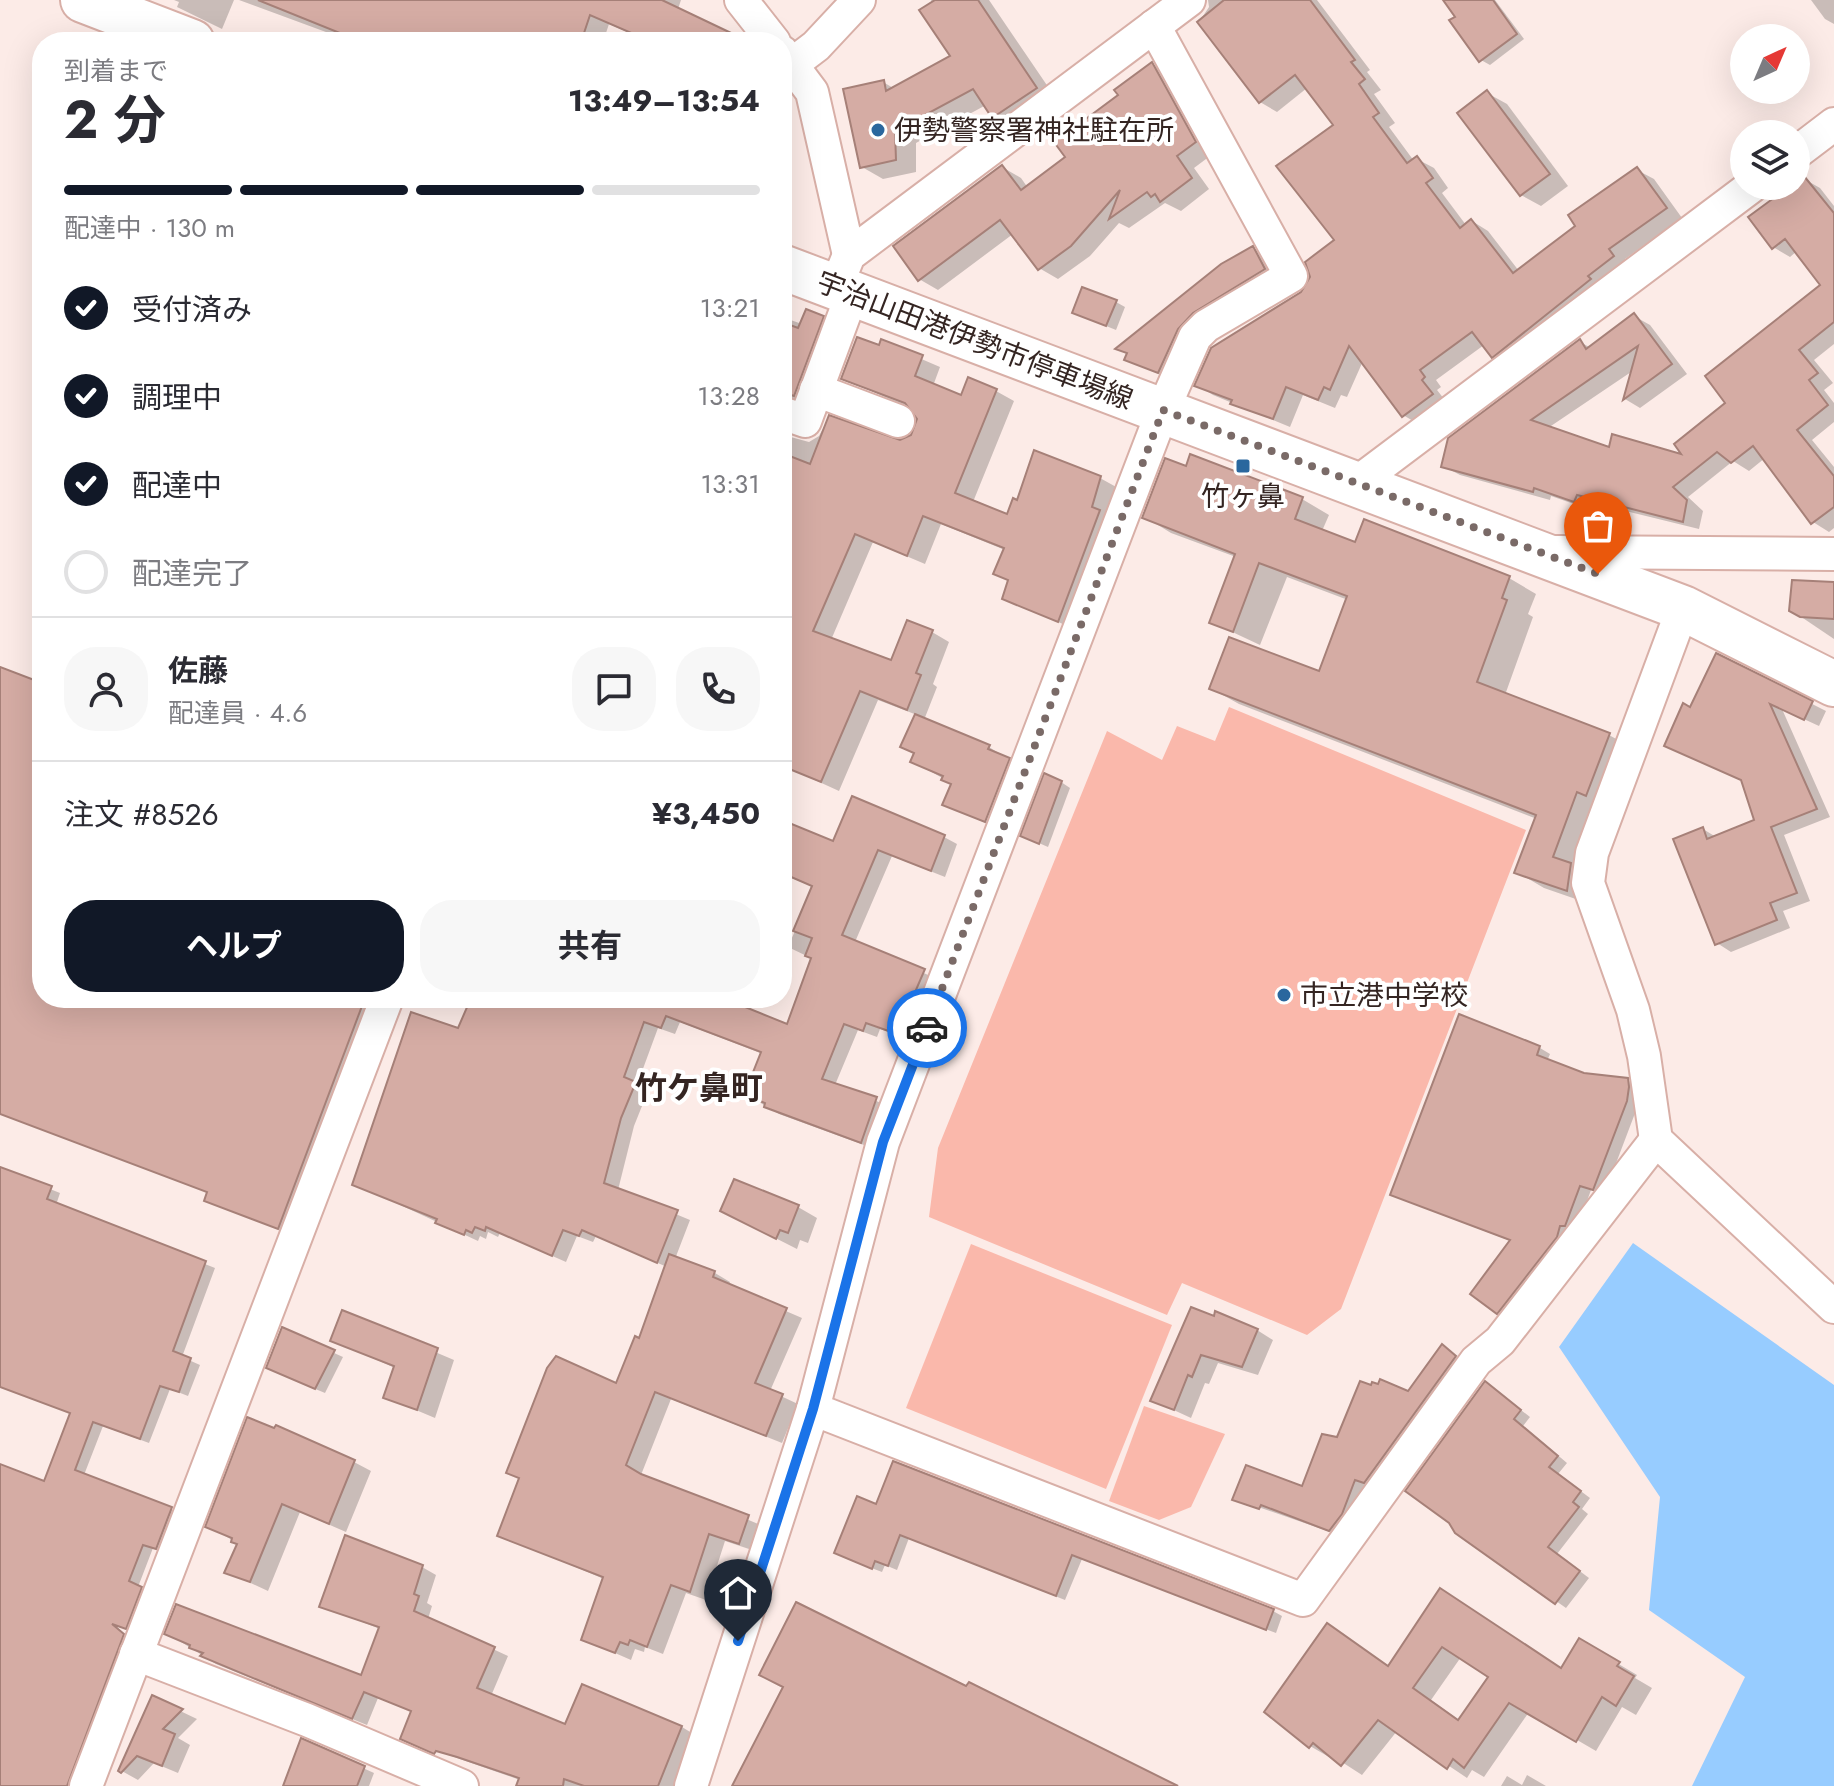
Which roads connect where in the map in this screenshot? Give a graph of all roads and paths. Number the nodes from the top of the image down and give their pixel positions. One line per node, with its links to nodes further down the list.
1 (83, 0): 6 (main road)
2 (741, 0): 7 (street)
3 (859, 0): 8 (street)
4 (1189, 0): 5 (street)
5 (1151, 16): 14 (street); 16 (street)
6 (170, 23)
7 (766, 32)
8 (792, 51)
9 (792, 66): 14 (street)
10 (1834, 124): 11 (street)
11 (1810, 142)
12 (1733, 200): 19 (street)
13 (792, 269): 14 (main road, 宇治山田港伊勢市停車場線)
14 (846, 279): 15 (street); 16 (main road, 宇治山田港伊勢市停車場線)
15 (816, 390): 17 (street); 18 (street)
16 (1163, 410): 19 (main road, 宇治山田港伊勢市停車場線); 27 (street)
17 (792, 416)
18 (898, 421)
19 (1358, 482): 20 (main road, 宇治山田港伊勢市停車場線)
20 (1542, 552): 21 (street); 22 (main road, 宇治山田港伊勢市停車場線)
21 (1834, 554)
22 (1683, 608): 23 (main road, 宇治山田港伊勢市停車場線); 25 (street)
23 (1834, 684)
24 (383, 1008): 28 (street)
25 (1656, 1140): 26 (street); 27 (street)
26 (1834, 1307)
27 (813, 1409): 31 (street)
28 (136, 1654): 29 (street); 30 (street)
29 (86, 1786)
30 (462, 1786)
31 (691, 1786)

